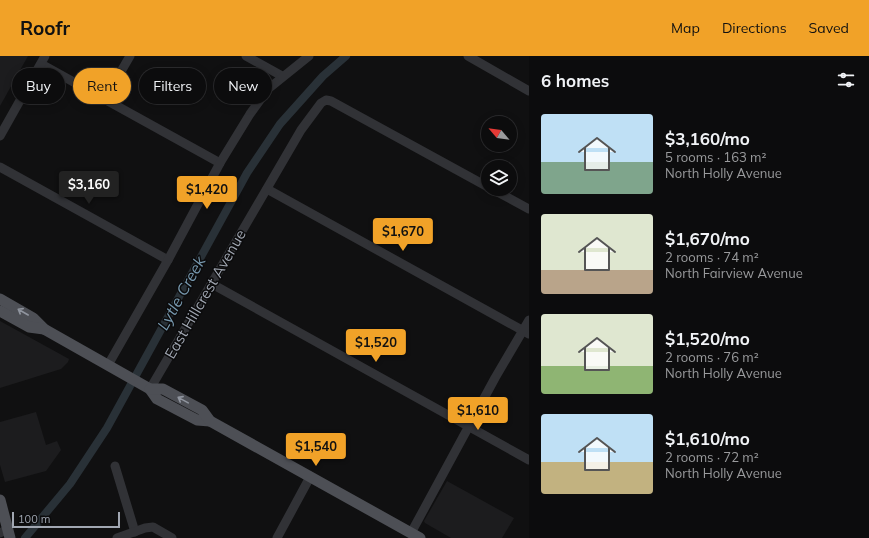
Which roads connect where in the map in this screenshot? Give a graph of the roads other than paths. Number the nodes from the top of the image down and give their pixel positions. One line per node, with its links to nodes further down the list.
1 (130, 56): 7 (street)
2 (246, 56): 8 (street)
3 (308, 56): 8 (street)
4 (468, 56): 5 (street)
5 (479, 59): 10 (street)
6 (43, 60): 9 (street); 12 (street)
7 (123, 68)
8 (282, 76): 13 (street)
9 (73, 79)
10 (529, 91)
11 (114, 104): 13 (street)
12 (0, 136)
13 (220, 163): 19 (street)
14 (0, 167): 19 (street)
15 (481, 183): 16 (street, East Hillcrest Avenue)
16 (267, 189): 20 (street, East Hillcrest Avenue); 25 (street)
17 (505, 196): 18 (street)
18 (529, 209)
19 (168, 260): 26 (street)
20 (212, 284): 27 (street, East Hillcrest Avenue); 28 (street)
21 (0, 299): 24 (main road, one-way to 21)
22 (0, 311): 24 (main road)
23 (529, 320): 25 (street)
24 (44, 329): 26 (main road)
25 (526, 332): 28 (street)
26 (108, 365): 27 (main road)
27 (150, 389): 31 (main road)
28 (468, 427): 29 (street); 35 (street)
29 (529, 460)
30 (115, 466): 33 (street)
31 (310, 477): 35 (main road); 38 (street)
32 (0, 500): 34 (main road)
33 (135, 532): 36 (street); 37 (street)
34 (7, 535)
35 (415, 535)
36 (117, 538)
37 (172, 538)
38 (277, 538)

